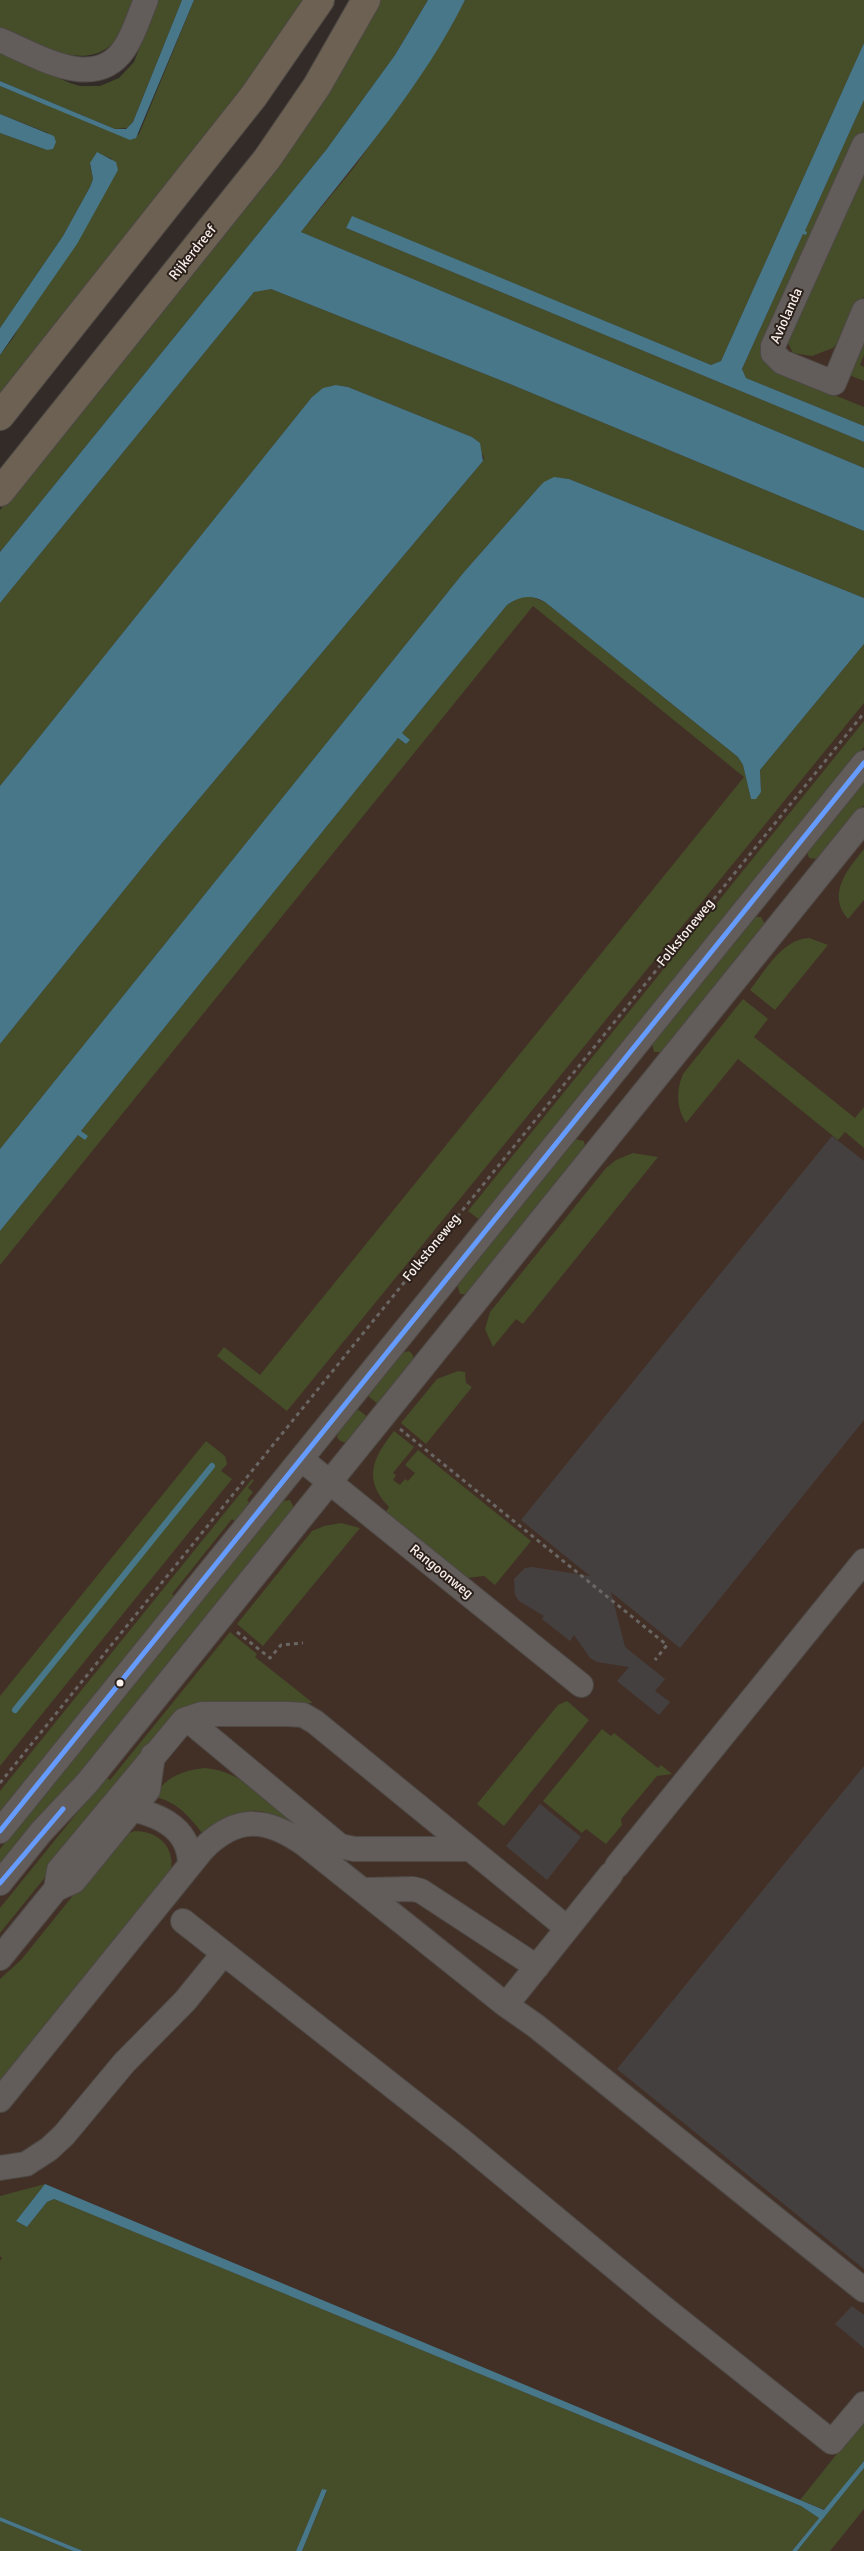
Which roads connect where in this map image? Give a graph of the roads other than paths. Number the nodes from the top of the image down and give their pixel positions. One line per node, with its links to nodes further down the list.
1 (146, 0): 4 (street)
2 (320, 0): 7 (highway)
3 (366, 0): 8 (highway, Rijkerdreef)
4 (0, 40)
5 (864, 145): 6 (street, Aviolanda)
6 (864, 312)
7 (0, 416)
8 (0, 492)
9 (864, 763): 11 (street)
10 (864, 820): 12 (street)
11 (770, 879): 12 (street); 13 (street)
12 (798, 902): 14 (street)
13 (604, 1085): 14 (street); 15 (street)
14 (632, 1108): 16 (street)
15 (421, 1311): 16 (street); 17 (street)
16 (450, 1334): 18 (street)
17 (301, 1459): 18 (street, Rangoonweg); 23 (street)
18 (330, 1483): 20 (street, Rangoonweg); 26 (street)
19 (864, 1561): 29 (street)
20 (581, 1685)
21 (186, 1719): 22 (street); 24 (street); 24 (street)
22 (122, 1807): 25 (street); 31 (street)
23 (0, 1831)
24 (470, 1849): 29 (street)
25 (190, 1865): 27 (street); 34 (street)
26 (0, 1883)
27 (362, 1890): 32 (street); 33 (street)
28 (183, 1921): 30 (street)
29 (567, 1928): 32 (street)
30 (224, 1953): 35 (street); 37 (street)
31 (0, 1958)
32 (537, 1967): 33 (street)
33 (506, 2005): 36 (street)
34 (0, 2100)
35 (0, 2168)
36 (864, 2290)
37 (864, 2404)

